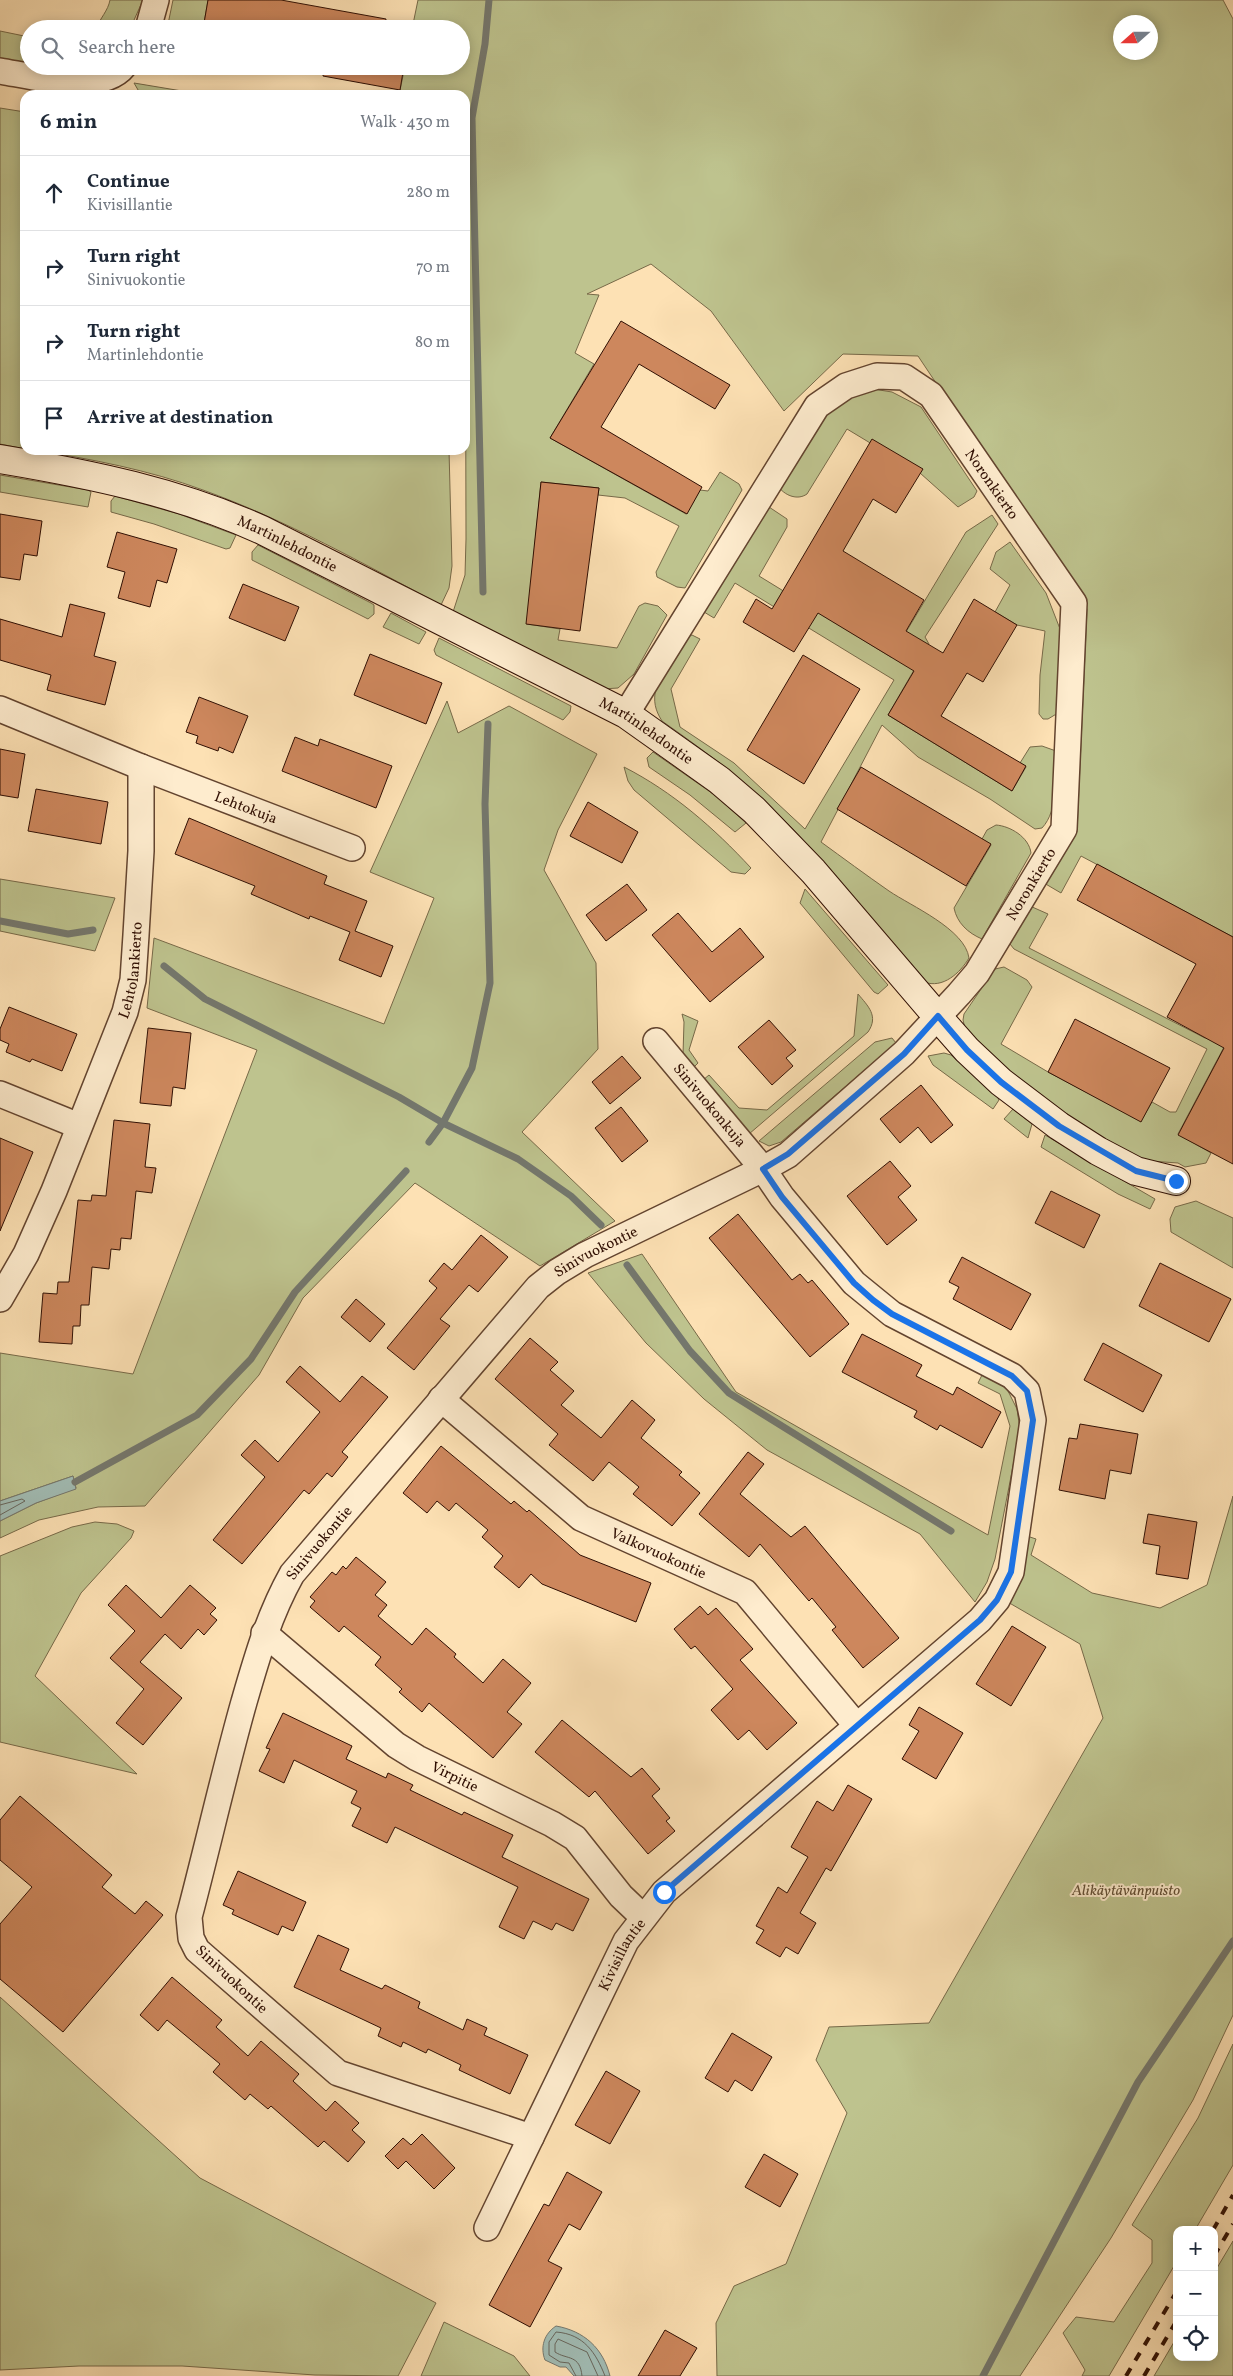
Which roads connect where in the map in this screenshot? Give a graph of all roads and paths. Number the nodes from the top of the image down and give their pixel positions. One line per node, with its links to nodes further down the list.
1 (156, 0): 2 (street)
2 (150, 20)
3 (0, 70): 4 (street)
4 (20, 73)
5 (31, 75): 6 (street)
6 (108, 75)
7 (0, 459): 9 (street, Martinlehdontie)
8 (0, 708): 10 (street)
9 (626, 714): 12 (street, Martinlehdontie); 12 (street, Noronkierto)
10 (141, 767): 11 (street, Lehtokuja); 15 (street, Lehtolankierto)
11 (352, 848)
12 (938, 1016): 16 (street, Sinivuokontie); 17 (street, Martinlehdontie)
13 (656, 1041): 16 (street, Sinivuokonkuja)
14 (0, 1094): 15 (street)
15 (79, 1126): 18 (street, Lehtolankierto)
16 (763, 1169): 19 (street, Sinivuokontie); 21 (street, Kivisillantie)
17 (1176, 1181)
18 (0, 1299)
19 (441, 1399): 20 (street, Sinivuokontie); 21 (street, Valkovuokontie)
20 (264, 1632): 22 (street, Virpitie); 23 (street, Sinivuokontie)
21 (856, 1725): 22 (street, Kivisillantie)
22 (643, 1917): 23 (street, Kivisillantie)
23 (531, 2137): 24 (street, Kivisillantie)
24 (487, 2228)

